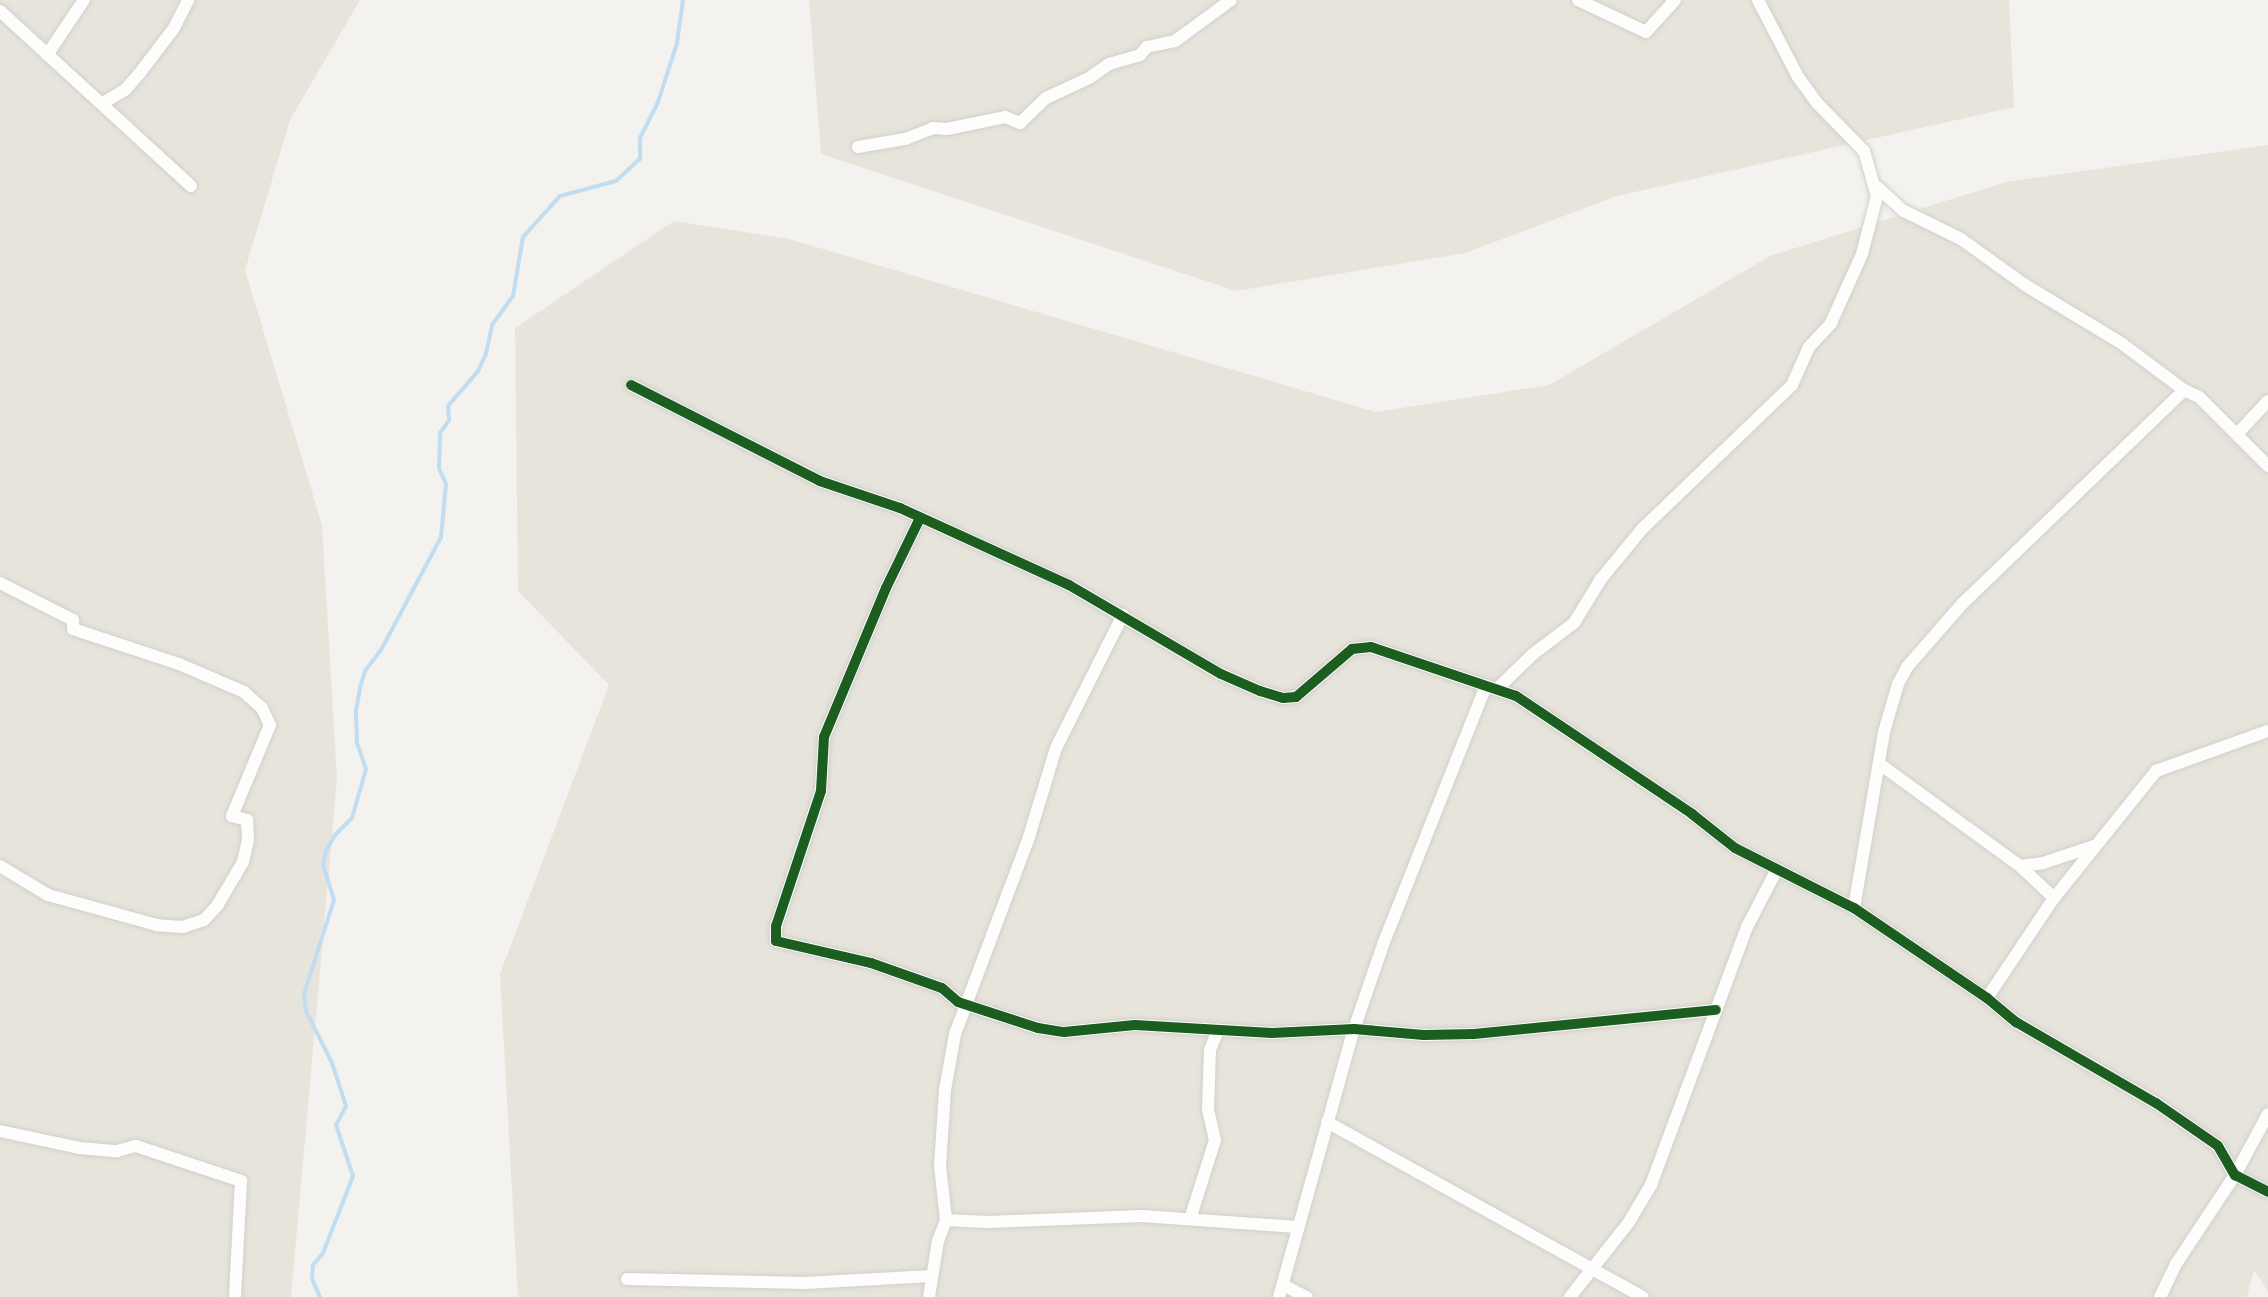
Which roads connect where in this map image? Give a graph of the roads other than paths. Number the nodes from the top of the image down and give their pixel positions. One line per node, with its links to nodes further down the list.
1 (84, 0): 8 (street)
2 (188, 0): 9 (street)
3 (1231, 0): 10 (street)
4 (1578, 0): 5 (street)
5 (1675, 0)
6 (1758, 0): 12 (street)
7 (0, 11): 8 (street)
8 (47, 55): 9 (street)
9 (103, 103): 11 (street)
10 (858, 147)
11 (191, 186)
12 (1877, 187): 14 (street); 21 (street)
13 (631, 385): 18 (street)
14 (2184, 390): 16 (street); 23 (street)
15 (2268, 401): 16 (street)
16 (2237, 434): 17 (street)
17 (2268, 466)
18 (920, 518): 20 (street); 31 (street)
19 (0, 583): 25 (street)
20 (1123, 615): 21 (street); 31 (street)
21 (1492, 688): 27 (street); 33 (street)
22 (2268, 731): 24 (street)
23 (1881, 765): 26 (street); 29 (street)
24 (2099, 843): 26 (street); 28 (street)
25 (0, 866)
26 (2020, 866): 28 (street)
27 (1776, 871): 29 (street); 32 (street)
28 (2054, 898): 30 (street)
29 (1854, 908): 30 (street)
30 (1987, 998): 38 (street)
31 (965, 1002): 34 (street); 41 (street)
32 (1716, 1010): 33 (street); 43 (street)
33 (1354, 1029): 34 (street); 36 (street)
34 (1218, 1030): 40 (street)
35 (2268, 1114): 38 (street)
36 (1327, 1122): 42 (street); 43 (street)
37 (0, 1131): 47 (street)
38 (2235, 1175): 39 (street); 52 (street)
39 (2268, 1192)
40 (1191, 1216): 41 (street); 42 (street)
41 (946, 1220): 44 (street)
42 (1297, 1227): 46 (street)
43 (1592, 1268): 50 (street); 51 (street)
44 (931, 1276): 45 (street); 48 (street)
45 (627, 1279)
46 (1281, 1291): 49 (street)
47 (235, 1297)
48 (929, 1297)
49 (1307, 1297)
50 (1570, 1297)
51 (1643, 1297)
52 (2160, 1297)

